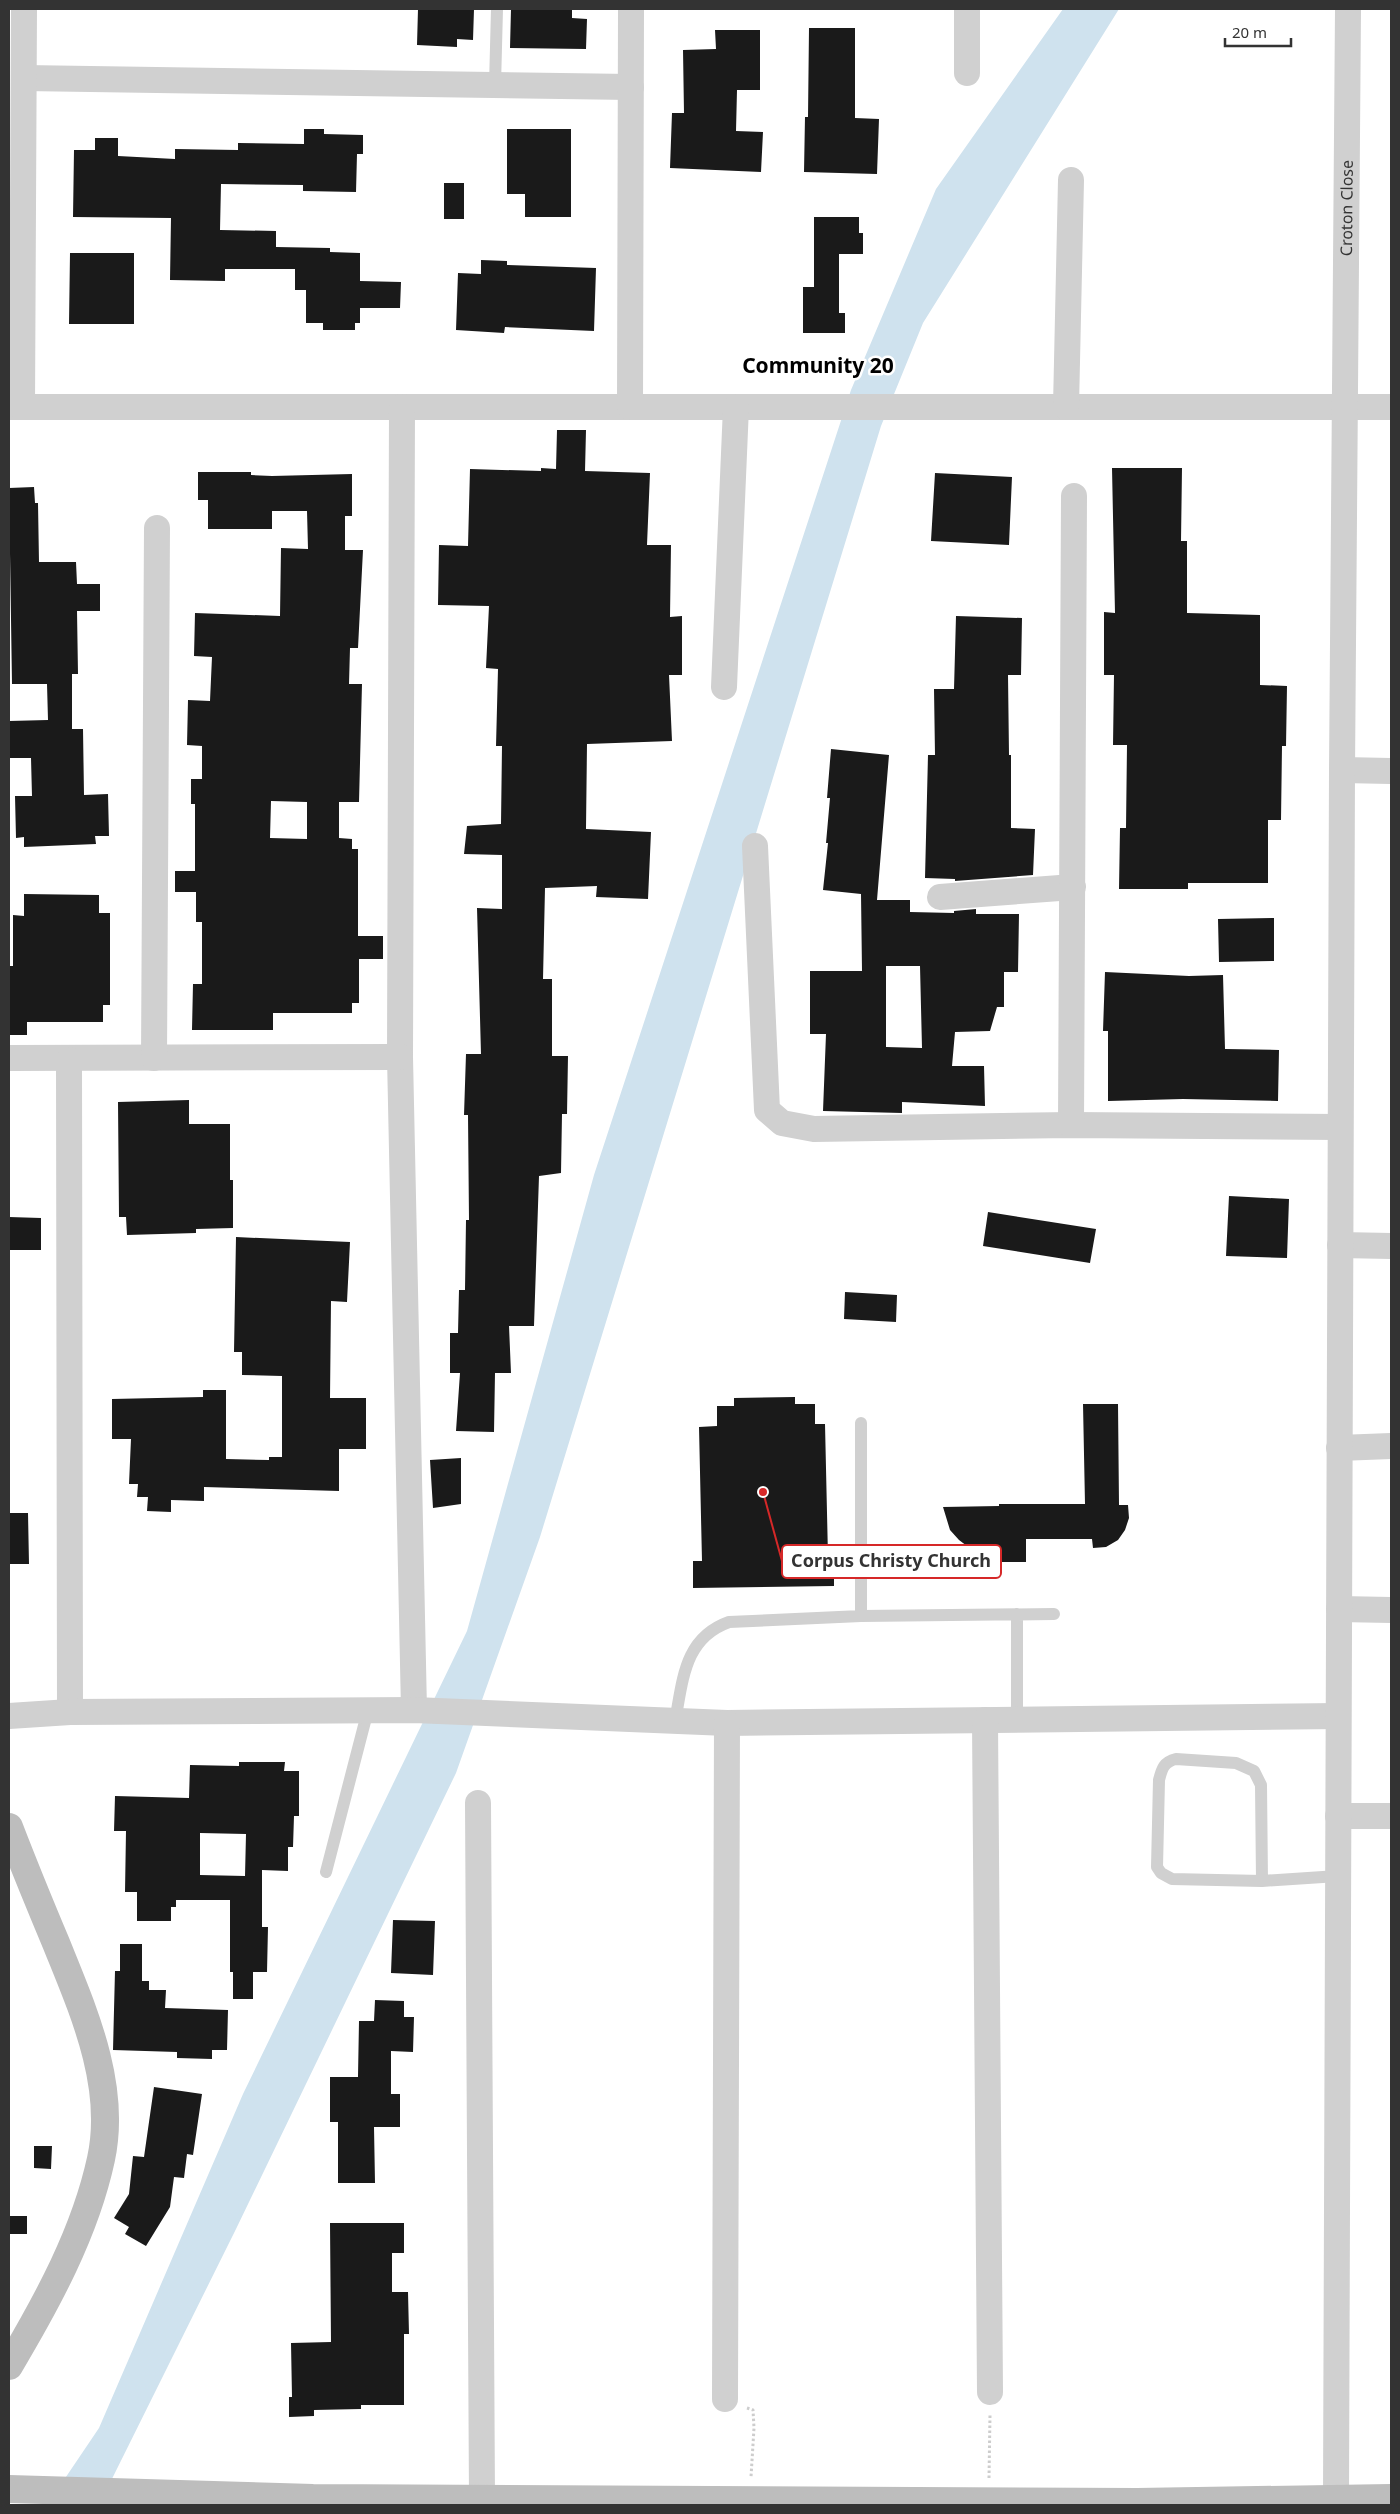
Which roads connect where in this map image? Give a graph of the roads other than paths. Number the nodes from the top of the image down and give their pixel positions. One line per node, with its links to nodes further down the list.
1 (24, 9): 7 (street)
2 (497, 9): 8 (lane)
3 (631, 9): 9 (street)
4 (967, 9): 6 (street)
5 (1348, 9): 16 (street, Croton Close)
6 (966, 74)
7 (24, 78): 8 (street); 11 (street)
8 (495, 85): 9 (street)
9 (631, 87): 13 (street)
10 (1071, 180): 15 (street)
11 (15, 407): 12 (street)
12 (402, 407): 13 (street); 26 (street)
13 (630, 407): 14 (street)
14 (736, 407): 15 (street); 20 (street)
15 (1066, 407): 16 (street)
16 (1344, 407): 17 (street); 21 (street, Croton Close)
17 (1391, 407)
18 (1074, 496): 24 (street)
19 (157, 528): 28 (street)
20 (724, 687)
21 (1342, 770): 22 (street); 31 (street, Croton Close)
22 (1391, 772)
23 (755, 846): 30 (street)
24 (1073, 887): 25 (street); 30 (street)
25 (940, 897)
26 (400, 1057): 28 (street); 43 (street)
27 (9, 1058): 29 (street)
28 (154, 1058): 29 (street)
29 (69, 1060): 44 (street)
30 (1071, 1125): 31 (street)
31 (1340, 1127): 32 (street, Croton Close)
32 (1340, 1245): 33 (street); 36 (street, Croton Close)
33 (1391, 1246)
34 (861, 1423): 41 (lane)
35 (1391, 1446): 36 (street)
36 (1339, 1448): 37 (street, Croton Close)
37 (1339, 1609): 38 (street); 46 (street, Croton Close)
38 (1391, 1610)
39 (1017, 1614): 40 (lane); 41 (lane); 48 (lane)
40 (1054, 1614)
41 (861, 1616): 49 (lane)
42 (368, 1710): 43 (street); 44 (street); 55 (lane)
43 (417, 1710): 49 (street)
44 (70, 1712): 45 (street)
45 (9, 1716)
46 (1338, 1716): 48 (street); 52 (street, Croton Close)
47 (985, 1720): 48 (street); 50 (street); 59 (street)
48 (1017, 1720)
49 (675, 1721): 50 (street)
50 (727, 1723): 60 (street)
51 (478, 1803): 63 (street)
52 (1338, 1816): 53 (street); 56 (street, Croton Close)
53 (1391, 1816)
54 (9, 1828): 58 (street)
55 (326, 1872)
56 (1338, 1876): 57 (lane); 62 (street, Croton Close)
57 (1262, 1881): 57 (lane)
58 (9, 2366)
59 (990, 2392)
60 (724, 2399)
61 (9, 2489): 65 (street)
62 (1336, 2497): 64 (street); 66 (street)
63 (482, 2498): 65 (street); 66 (street)
64 (1391, 2498)
65 (314, 2502)
66 (1137, 2504)

